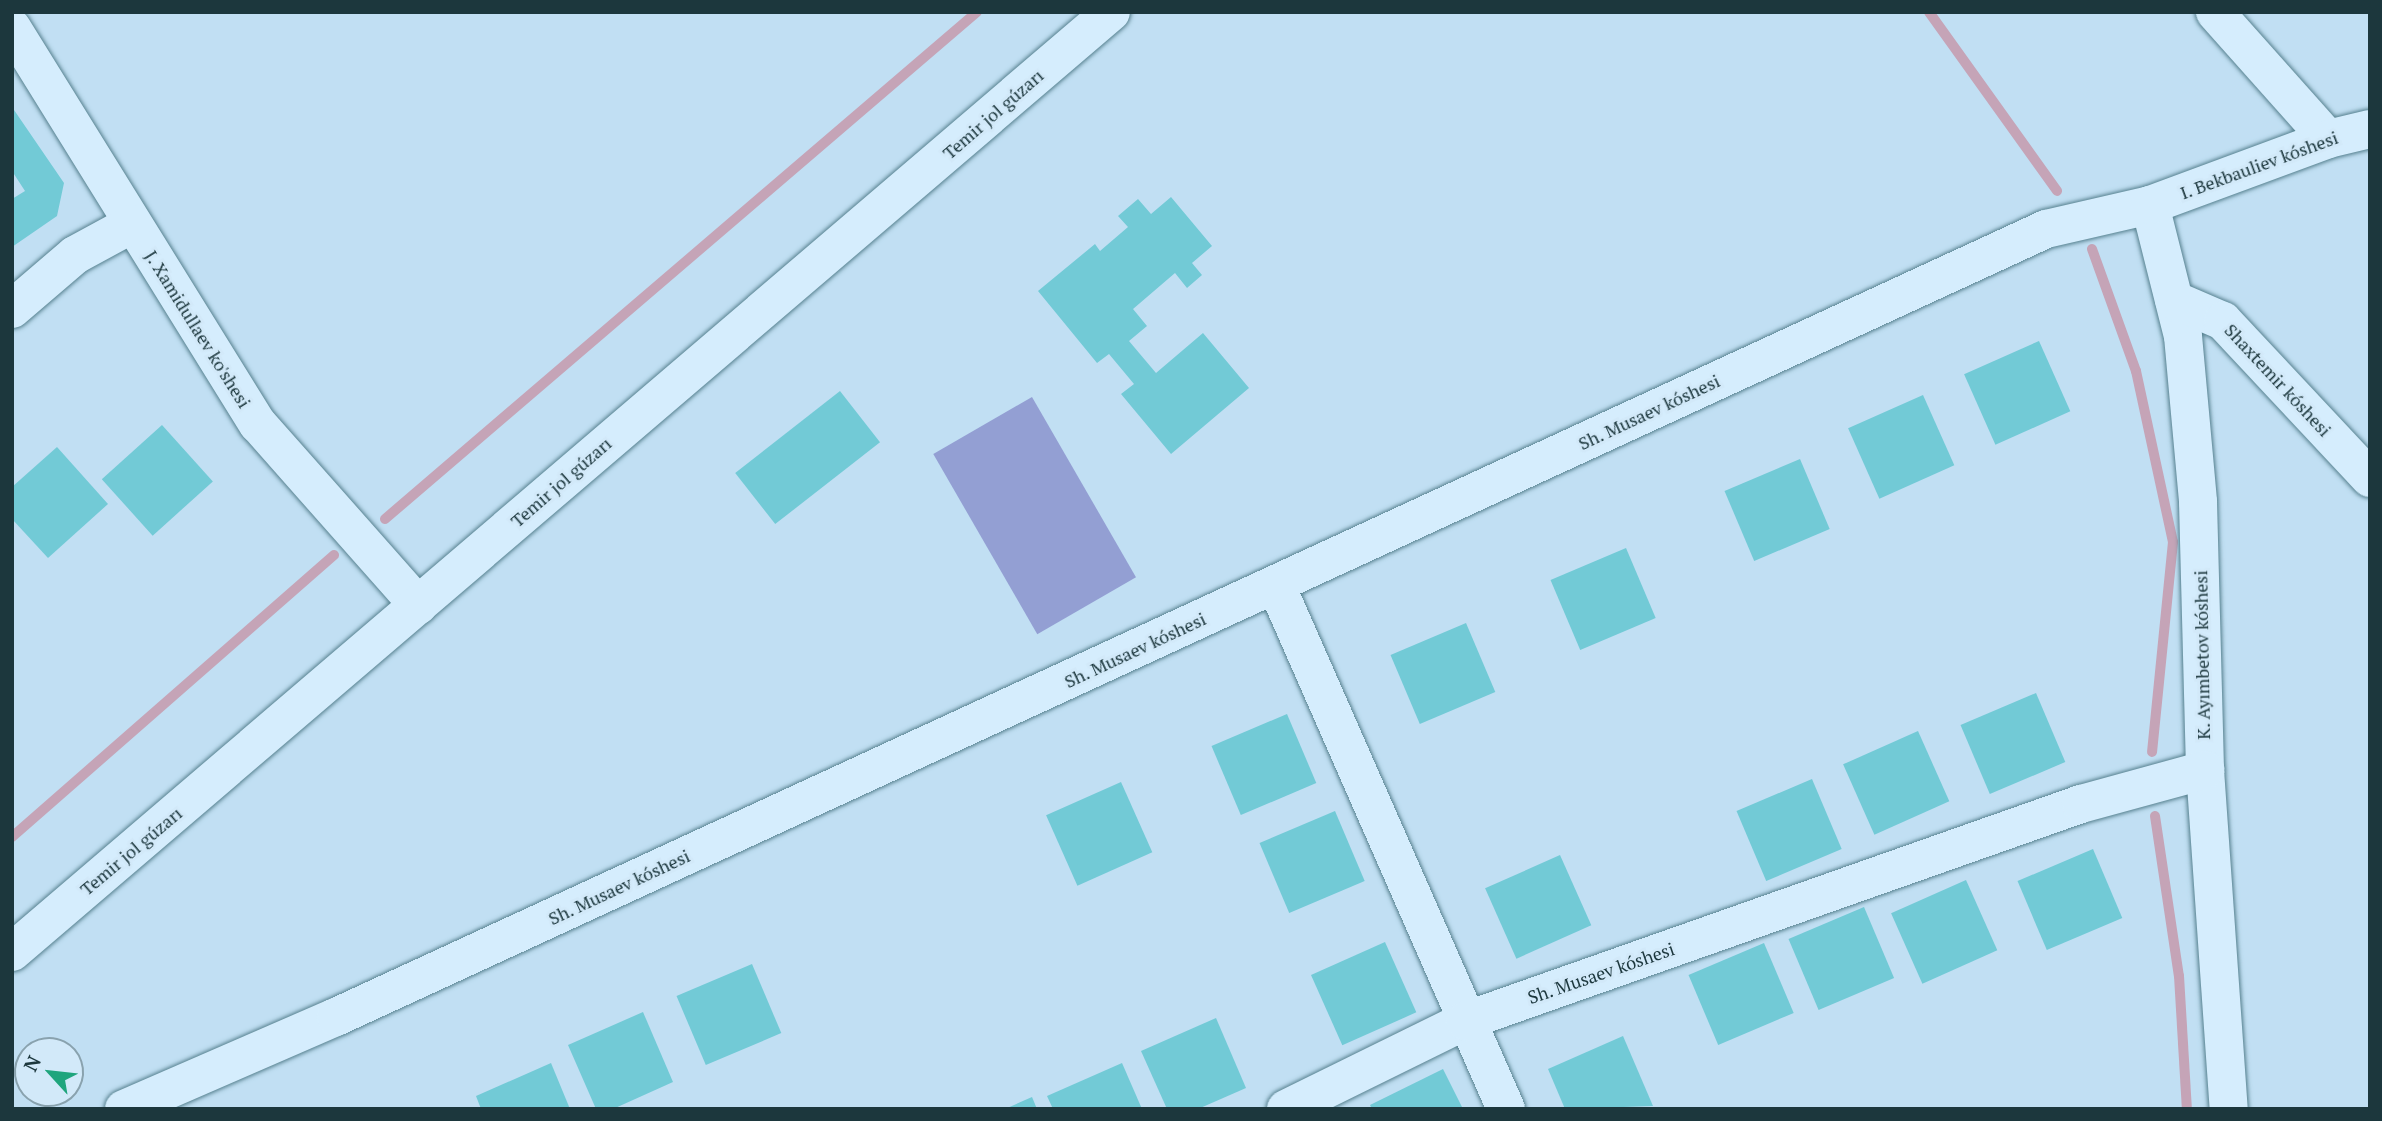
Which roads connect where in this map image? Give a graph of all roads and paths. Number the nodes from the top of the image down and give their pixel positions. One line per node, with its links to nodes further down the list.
1 (1111, 12): 12 (street, Temir jol gúzarı)
2 (2215, 12): 5 (street)
3 (12, 28): 7 (street, J. Xamidullaev ko'shesi)
4 (2370, 129): 5 (street, I. Bekbauliev kóshesi)
5 (2328, 139): 6 (street, I. Bekbauliev kóshesi)
6 (2150, 205): 8 (street, K. Ayımbetov kóshesi); 11 (street, Sh. Musaev kóshesi)
7 (132, 224): 9 (street); 12 (street, J. Xamidullaev ko'shesi)
8 (2174, 299): 10 (street, Shaxtemir kóshesi); 13 (street, K. Ayımbetov kóshesi)
9 (12, 309)
10 (2370, 478)
11 (1276, 585): 15 (street); 16 (street, Sh. Musaev kóshesi)
12 (418, 605): 14 (street, Temir jol gúzarı)
13 (2205, 771): 15 (street, Sh. Musaev kóshesi); 19 (street, K. Ayımbetov kóshesi)
14 (12, 952)
15 (1465, 1021): 17 (street, Sh. Musaev kóshesi); 18 (street)
16 (124, 1109)
17 (1286, 1109)
18 (1506, 1109)
19 (2229, 1109)

